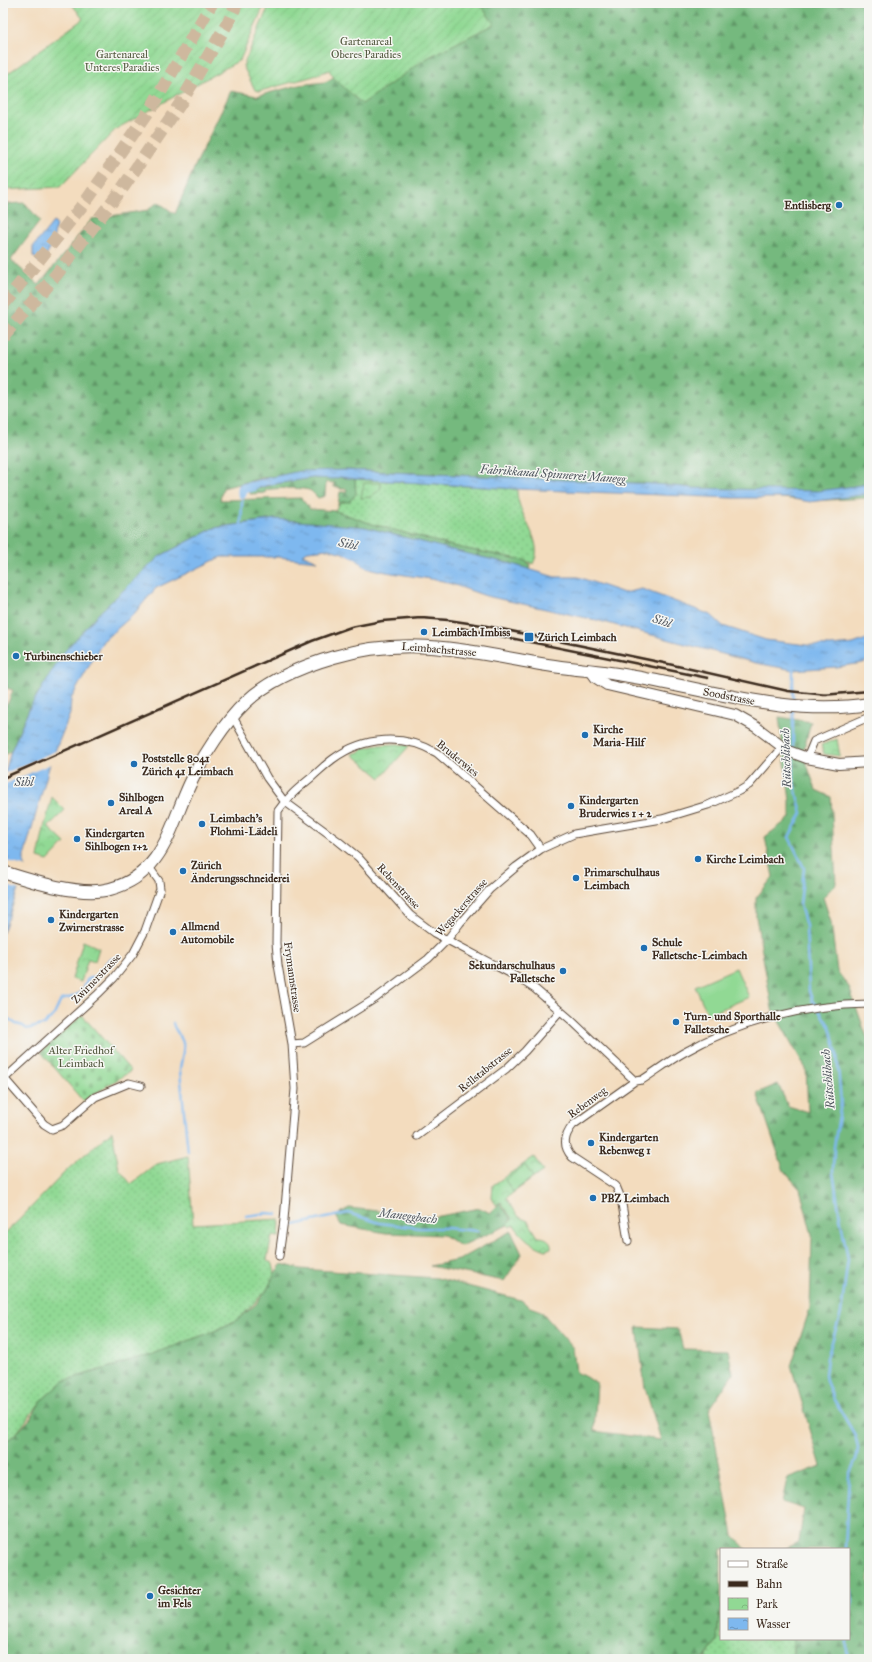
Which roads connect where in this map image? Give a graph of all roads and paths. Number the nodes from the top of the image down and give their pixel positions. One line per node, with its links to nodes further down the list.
1 (591, 671): 2 (main road, Soodstrasse); 3 (main road, Leimbachstrasse); 5 (street)
2 (869, 704)
3 (233, 717): 8 (street); 10 (main road, Leimbachstrasse)
4 (869, 717): 6 (street)
5 (785, 749): 6 (street); 9 (street, Wegackerstrasse)
6 (803, 757): 7 (street)
7 (869, 762)
8 (284, 801): 9 (street, Bruderwies); 12 (street, Rebenstrasse); 15 (street, Frymannstrasse)
9 (541, 849): 12 (street, Wegackerstrasse)
10 (149, 867): 11 (main road, Leimbachstrasse); 16 (street, Zwirnerstrasse)
11 (3, 872)
12 (448, 940): 14 (street, Rebenstrasse); 15 (street, Wegackerstrasse)
13 (869, 1004): 17 (street)
14 (560, 1012): 17 (street, Rebenstrasse); 19 (street, Rellstabstrasse)
15 (292, 1044): 21 (street, Frymannstrasse)
16 (4, 1079): 18 (street)
17 (635, 1081): 20 (street, Rebenweg)
18 (141, 1086)
19 (417, 1136)
20 (628, 1241)
21 (279, 1256)

